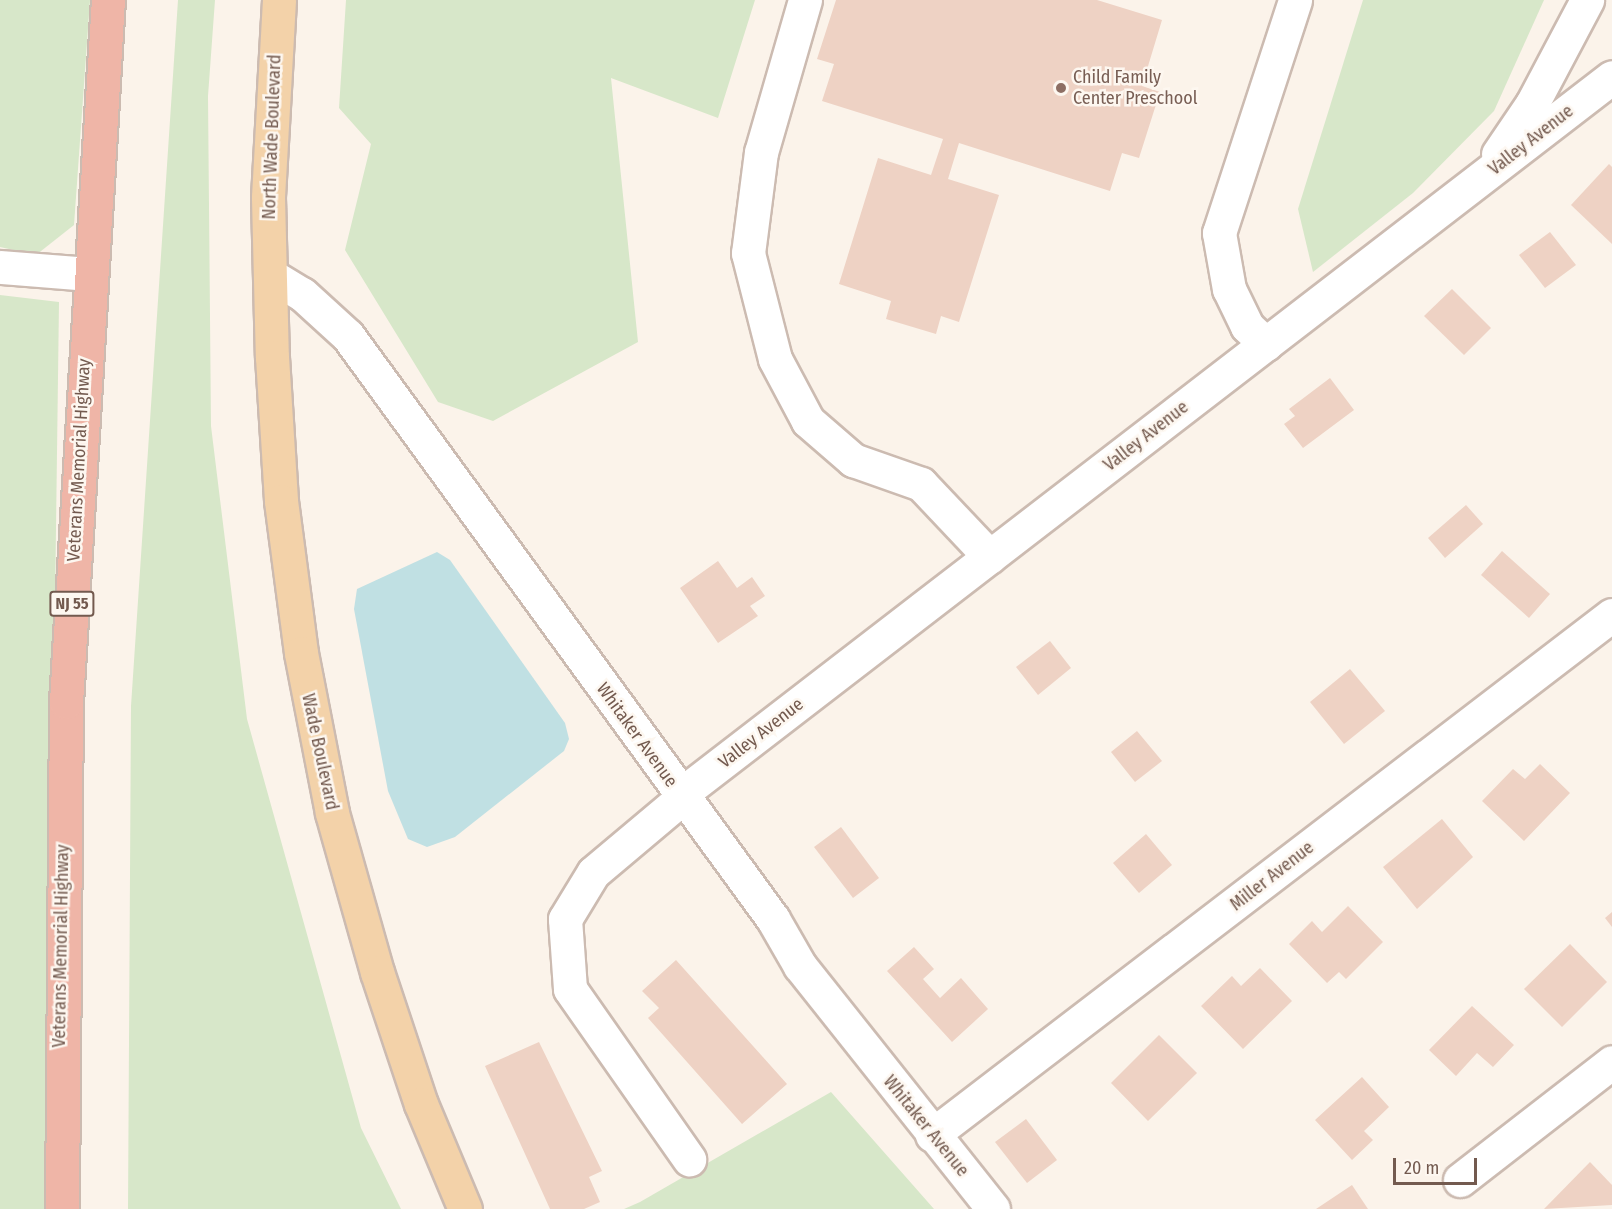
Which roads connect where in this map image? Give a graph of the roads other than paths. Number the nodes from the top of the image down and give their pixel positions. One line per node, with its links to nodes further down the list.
1 (108, 0): 9 (highway, Veterans Memorial Highway / NJ 55)
2 (279, 0): 10 (main road, North Wade Boulevard)
3 (805, 0): 12 (street)
4 (1295, 0): 11 (street)
5 (1587, 0): 7 (street)
6 (1612, 77): 7 (street, Valley Avenue)
7 (1482, 178): 11 (street, Valley Avenue)
8 (0, 267): 9 (street)
9 (89, 274): 19 (highway, Veterans Memorial Highway / NJ 55)
10 (270, 275): 14 (street, Whitaker Avenue); 20 (main road, Wade Boulevard)
11 (1266, 344): 12 (street, Valley Avenue)
12 (990, 557): 14 (street, Valley Avenue)
13 (1612, 615): 16 (street, Miller Avenue)
14 (681, 797): 16 (street, Whitaker Avenue); 17 (street, Valley Avenue)
15 (1612, 1062): 18 (street)
16 (932, 1135): 21 (street, Whitaker Avenue)
17 (689, 1159)
18 (1460, 1180)
19 (62, 1209)
20 (465, 1209)
21 (993, 1209)

